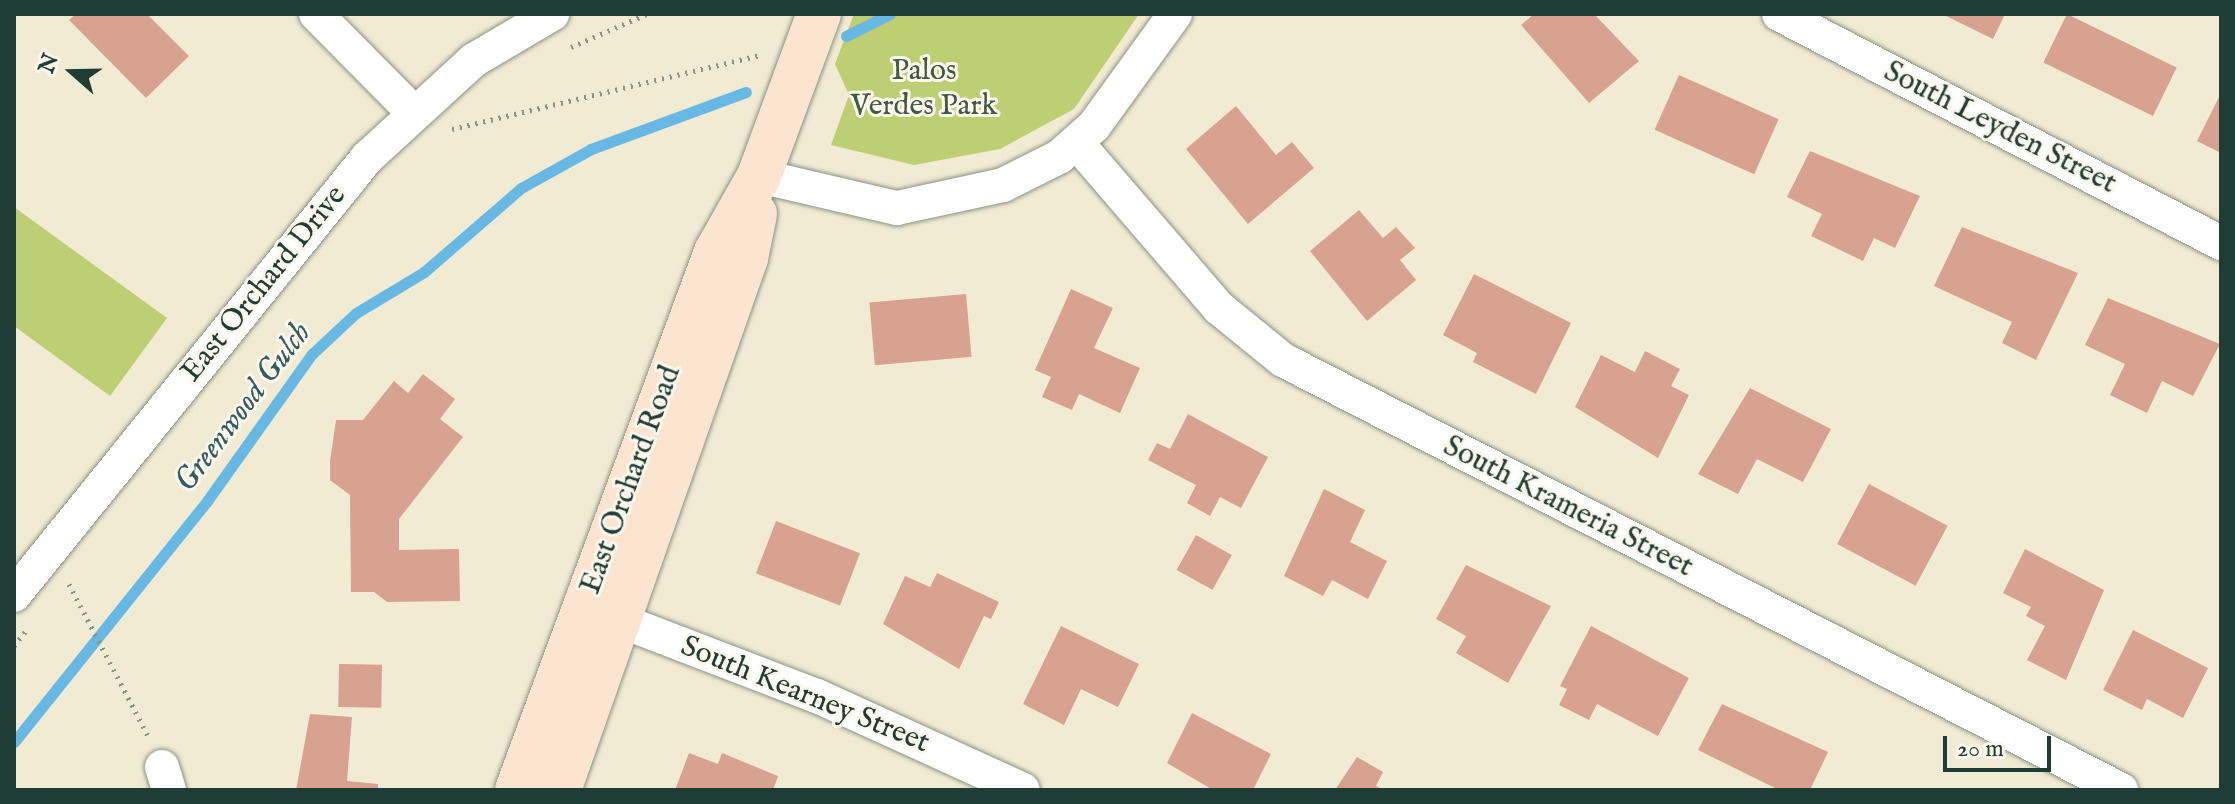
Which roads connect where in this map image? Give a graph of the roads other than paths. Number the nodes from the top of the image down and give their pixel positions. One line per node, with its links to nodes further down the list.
1 (316, 14): 6 (street)
2 (552, 14): 6 (street, East Orchard Drive)
3 (819, 14): 8 (main road, East Orchard Road)
4 (1175, 14): 7 (street)
5 (1779, 14): 9 (street, South Leyden Street)
6 (424, 122): 10 (street, East Orchard Drive)
7 (1077, 143): 8 (street); 15 (street, South Krameria Street)
8 (759, 176): 11 (main road, East Orchard Road)
9 (2221, 243)
10 (14, 595)
11 (600, 612): 12 (main road, East Orchard Road); 13 (main road, East Orchard Road); 14 (street, South Kearney Street)
12 (517, 790)
13 (559, 790)
14 (1023, 790)
15 (2121, 790)

